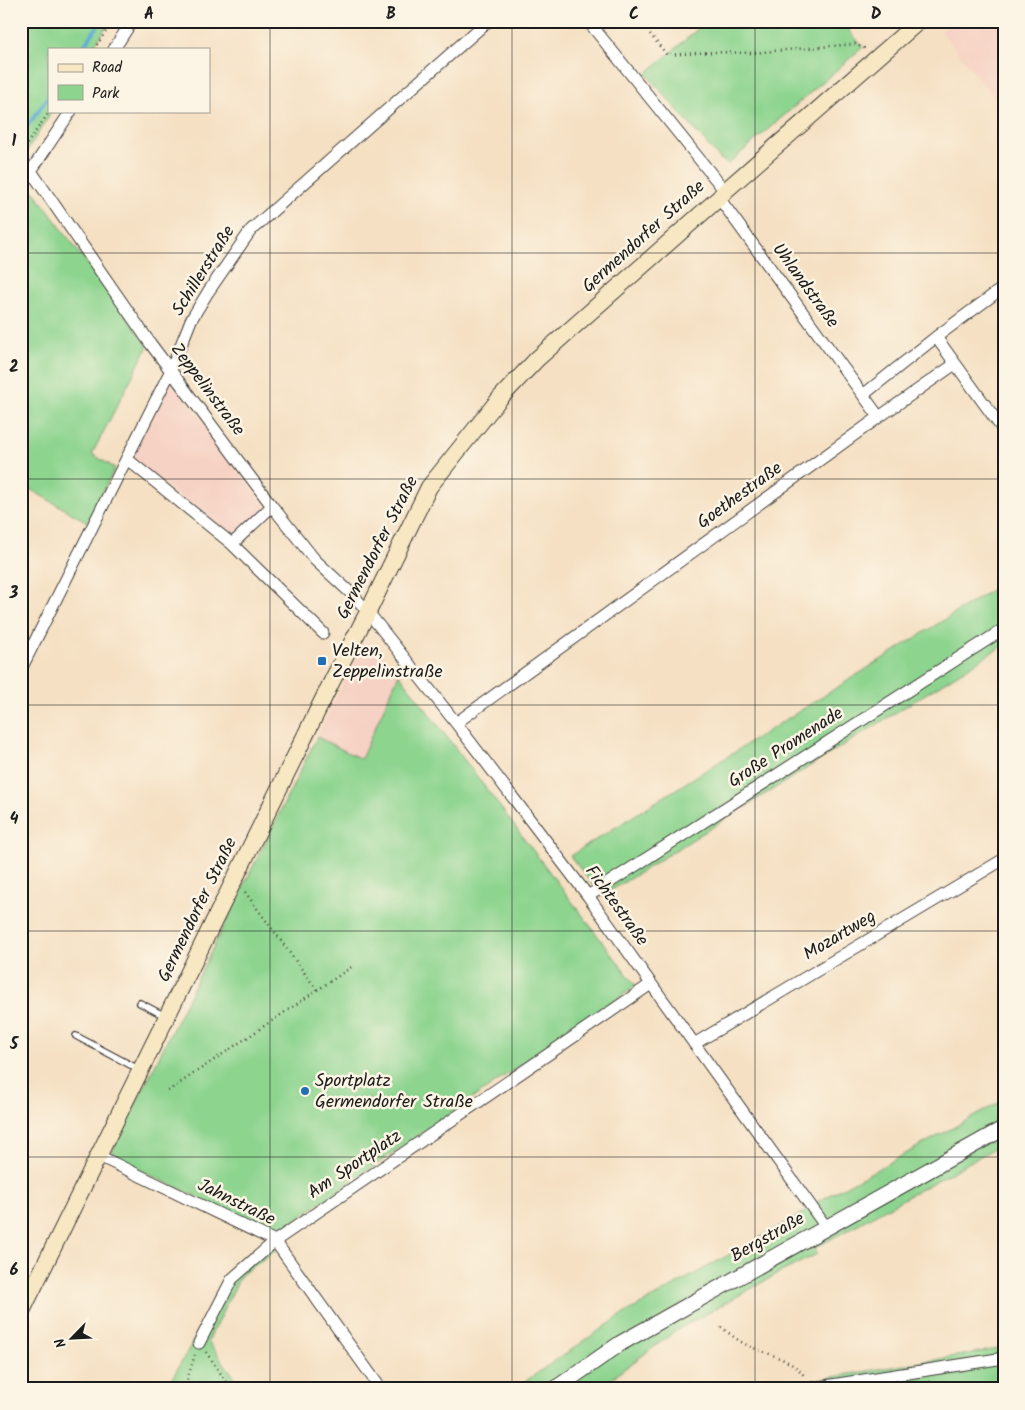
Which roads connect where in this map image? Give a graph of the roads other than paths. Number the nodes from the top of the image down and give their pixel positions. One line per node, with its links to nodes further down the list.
1 (132, 21): 5 (street)
2 (488, 21): 13 (street, Schillerstraße)
3 (588, 21): 9 (street, Uhlandstraße)
4 (919, 21): 9 (main road, Germendorfer Straße)
5 (115, 48)
6 (70, 112): 7 (street)
7 (31, 170): 8 (street); 13 (street, Zeppelinstraße)
8 (21, 181)
9 (722, 194): 14 (street, Uhlandstraße); 20 (main road, Germendorfer Straße)
10 (1004, 287): 11 (street)
11 (936, 336): 12 (street); 14 (street)
12 (956, 364): 15 (street); 16 (street)
13 (171, 370): 17 (street, Schillerstraße); 18 (street, Zeppelinstraße)
14 (863, 395): 15 (street)
15 (879, 417): 24 (street, Goethestraße)
16 (1004, 431)
17 (127, 459): 19 (street); 23 (street, Schillerstraße)
18 (272, 506): 19 (street); 20 (street, Zeppelinstraße)
19 (232, 544): 22 (street)
20 (368, 612): 24 (street, Fichtestraße); 29 (main road, Germendorfer Straße)
21 (1004, 629): 26 (street, Große Promenade)
22 (323, 633)
23 (21, 669)
24 (456, 723): 26 (street, Fichtestraße)
25 (1004, 859): 31 (street, Mozartweg)
26 (588, 896): 27 (street, Fichtestraße)
27 (651, 984): 31 (street, Fichtestraße); 36 (street, Am Sportplatz)
28 (140, 1002): 29 (lane)
29 (167, 1018): 32 (main road, Germendorfer Straße)
30 (76, 1036): 32 (lane)
31 (694, 1044): 35 (street, Fichtestraße)
32 (142, 1071): 34 (main road, Germendorfer Straße)
33 (1004, 1128): 35 (street, Bergstraße)
34 (99, 1156): 36 (street, Jahnstraße); 37 (main road, Germendorfer Straße)
35 (826, 1227): 41 (street, Bergstraße)
36 (275, 1241): 38 (street, Am Sportplatz); 40 (street, Jahnstraße)
37 (21, 1313)
38 (200, 1343)
39 (1004, 1358): 42 (street)
40 (381, 1389)
41 (556, 1389)
42 (807, 1389)

